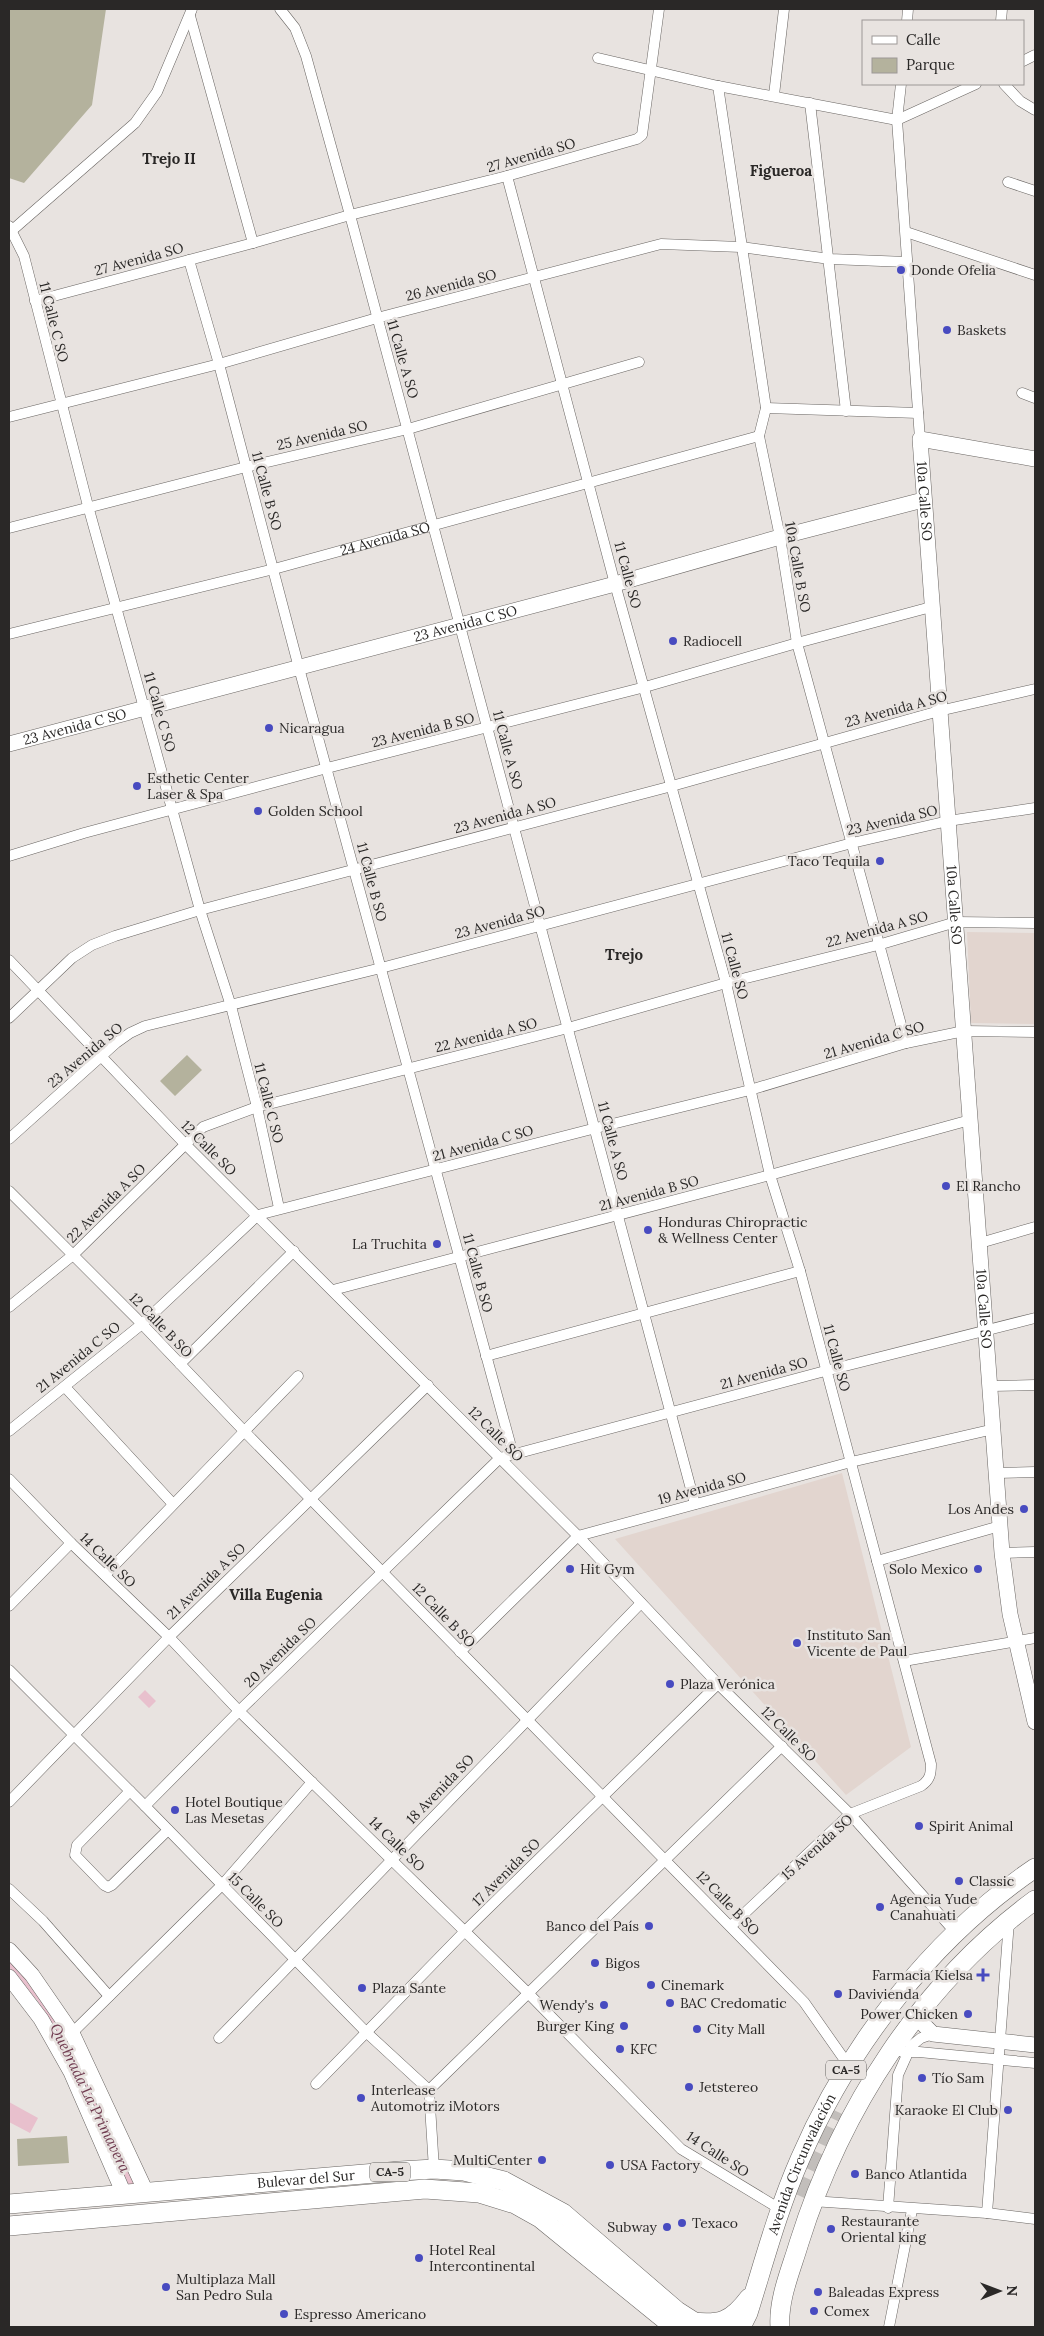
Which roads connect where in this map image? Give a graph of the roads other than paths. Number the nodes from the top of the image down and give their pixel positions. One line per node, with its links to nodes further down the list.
1 (280, 9): 18 (street, 11 Calle A SO)
2 (659, 9): 6 (street)
3 (784, 9): 11 (street)
4 (191, 12): 19 (street); 21 (street)
5 (598, 58): 6 (street)
6 (651, 70): 10 (street); 15 (street, 27 Avenida SO)
7 (901, 85): 14 (street, 10a Calle SO)
8 (974, 85): 14 (street)
9 (1005, 85): 13 (street)
10 (718, 86): 11 (street); 22 (street, 10a Calle B SO)
11 (774, 95): 12 (street)
12 (810, 103): 14 (street); 23 (street)
13 (1035, 110)
14 (898, 120): 20 (street, 10a Calle SO)
15 (507, 176): 18 (street, 27 Avenida SO); 27 (street, 11 Calle SO)
16 (1008, 182): 17 (street)
17 (1035, 191)
18 (350, 215): 21 (street, 27 Avenida SO); 29 (street, 11 Calle A SO)
19 (10, 230): 28 (street, 11 Calle C SO)
20 (906, 232): 25 (street, 10a Calle SO); 26 (street)
21 (253, 243): 24 (street, 27 Avenida SO)
22 (741, 248): 23 (street, 26 Avenida SO); 27 (street, 26 Avenida SO); 36 (street, 10a Calle B SO)
23 (830, 259): 25 (street, 26 Avenida SO); 37 (street)
24 (189, 260): 28 (street, 27 Avenida SO); 31 (street, 11 Calle B SO)
25 (907, 262): 38 (street, 10a Calle SO)
26 (1035, 275)
27 (534, 278): 29 (street, 26 Avenida SO); 32 (street, 11 Calle SO)
28 (35, 301): 35 (street, 11 Calle C SO)
29 (378, 318): 31 (street, 26 Avenida SO); 40 (street, 11 Calle A SO)
30 (639, 362): 32 (street, 25 Avenida SO)
31 (219, 364): 35 (street, 26 Avenida SO); 44 (street, 11 Calle B SO)
32 (564, 384): 40 (street, 25 Avenida SO); 45 (street, 11 Calle SO)
33 (1022, 393): 34 (street)
34 (1035, 398)
35 (61, 404): 39 (street, 26 Avenida SO); 47 (street, 11 Calle C SO)
36 (766, 408): 37 (street); 41 (street, 10a Calle B SO)
37 (846, 411): 38 (street)
38 (918, 413): 42 (street, 10a Calle SO)
39 (9, 417)
40 (408, 429): 44 (street, 25 Avenida SO); 48 (street, 11 Calle A SO)
41 (759, 436): 45 (street, 24 Avenida SO); 50 (street, 10a Calle B SO)
42 (920, 439): 43 (street); 46 (street, 10a Calle SO)
43 (1035, 459)
44 (246, 467): 47 (street, 25 Avenida SO); 51 (street, 11 Calle B SO)
45 (590, 484): 48 (street, 24 Avenida SO); 52 (street, 11 Calle SO)
46 (923, 500): 50 (street, 23 Avenida C SO); 54 (street, 10a Calle SO)
47 (88, 506): 49 (street, 25 Avenida SO); 53 (street, 11 Calle C SO)
48 (435, 524): 51 (street, 24 Avenida SO); 55 (street, 11 Calle A SO)
49 (9, 528)
50 (780, 537): 52 (street, 23 Avenida C SO); 57 (street, 10a Calle B SO)
51 (274, 569): 53 (street, 24 Avenida SO); 58 (street, 11 Calle B SO)
52 (616, 584): 55 (street, 23 Avenida C SO); 59 (street, 11 Calle SO)
53 (116, 607): 56 (street, 24 Avenida SO); 61 (street, 11 Calle C SO)
54 (931, 607): 57 (street, 23 Avenida B SO); 62 (street, 10a Calle SO)
55 (460, 625): 58 (street, 23 Avenida C SO); 63 (street, 11 Calle A SO)
56 (9, 634)
57 (797, 643): 59 (street, 23 Avenida B SO); 65 (street, 10a Calle B SO)
58 (299, 668): 61 (street, 23 Avenida C SO); 66 (street, 11 Calle B SO)
59 (645, 687): 63 (street, 23 Avenida B SO); 67 (street, 11 Calle SO)
60 (1035, 690): 62 (street, 23 Avenida A SO)
61 (144, 707): 64 (street, 23 Avenida C SO); 69 (street, 11 Calle C SO)
62 (939, 711): 65 (street, 23 Avenida A SO); 70 (street, 10a Calle SO)
63 (488, 728): 66 (street, 23 Avenida B SO); 71 (street, 11 Calle A SO)
64 (9, 744)
65 (824, 744): 67 (street, 23 Avenida A SO); 72 (street, 10a Calle B SO)
66 (327, 768): 69 (street, 23 Avenida B SO); 74 (street, 11 Calle B SO)
67 (672, 786): 71 (street, 23 Avenida A SO); 75 (street, 11 Calle SO)
68 (1035, 808): 70 (street, 23 Avenida SO)
69 (173, 810): 73 (street, 23 Avenida B SO); 76 (street, 11 Calle C SO)
70 (948, 821): 72 (street, 23 Avenida SO); 77 (street, 10a Calle SO)
71 (515, 826): 74 (street, 23 Avenida A SO); 79 (street, 11 Calle A SO)
72 (852, 843): 75 (street, 23 Avenida SO); 80 (street, 10a Calle B SO)
73 (9, 856)
74 (354, 870): 76 (street, 23 Avenida A SO); 82 (street, 11 Calle B SO)
75 (699, 884): 79 (street, 23 Avenida SO); 83 (street, 11 Calle SO)
76 (200, 910): 84 (street, 23 Avenida A SO); 85 (street, 11 Calle C SO)
77 (956, 922): 78 (street, 22 Avenida A SO); 80 (street, 22 Avenida A SO); 88 (street, 10a Calle SO)
78 (1035, 923)
79 (541, 925): 82 (street, 23 Avenida SO); 87 (street, 11 Calle A SO)
80 (878, 945): 83 (street, 22 Avenida A SO); 90 (street, 10a Calle B SO)
81 (9, 960): 84 (street, 12 Calle SO)
82 (381, 968): 85 (street, 23 Avenida SO); 92 (street, 11 Calle B SO)
83 (726, 983): 87 (street, 22 Avenida A SO); 93 (street, 11 Calle SO)
84 (38, 990): 86 (street, 23 Avenida A SO); 91 (street, 12 Calle SO)
85 (230, 1006): 91 (street, 23 Avenida SO); 94 (street, 11 Calle C SO)
86 (9, 1018)
87 (568, 1028): 92 (street, 22 Avenida A SO); 96 (street, 11 Calle A SO)
88 (964, 1031): 89 (street, 21 Avenida C SO); 90 (street, 21 Avenida C SO); 95 (street, 10a Calle SO)
89 (1035, 1032)
90 (906, 1044): 93 (street, 21 Avenida C SO)
91 (103, 1056): 97 (street, 23 Avenida SO); 98 (street, 12 Calle SO)
92 (408, 1069): 94 (street, 22 Avenida A SO); 99 (street, 11 Calle B SO)
93 (750, 1090): 96 (street, 21 Avenida C SO); 100 (street, 11 Calle SO)
94 (257, 1107): 98 (street, 22 Avenida A SO); 102 (street, 11 Calle C SO)
95 (970, 1120): 100 (street, 21 Avenida B SO); 106 (street, 10a Calle SO)
96 (596, 1128): 99 (street, 21 Avenida C SO); 104 (street, 11 Calle A SO)
97 (9, 1139)
98 (185, 1144): 103 (street, 12 Calle SO); 108 (street, 22 Avenida A SO)
99 (436, 1170): 102 (street, 21 Avenida C SO); 109 (street, 11 Calle B SO)
100 (770, 1176): 104 (street, 21 Avenida B SO); 110 (street, 11 Calle SO)
101 (9, 1191): 108 (street, 12 Calle B SO)
102 (280, 1208): 103 (street, 21 Avenida C SO)
103 (258, 1215): 107 (street, 12 Calle SO); 115 (street, 21 Avenida C SO)
104 (619, 1216): 109 (street, 21 Avenida B SO); 113 (street, 11 Calle A SO)
105 (1035, 1227): 106 (street)
106 (980, 1243): 116 (street, 10a Calle SO)
107 (294, 1251): 111 (street, 12 Calle SO); 118 (street)
108 (72, 1254): 112 (street, 22 Avenida A SO); 115 (street, 12 Calle B SO)
109 (460, 1258): 111 (street, 21 Avenida B SO); 117 (street, 11 Calle B SO)
110 (800, 1271): 113 (street); 119 (street, 11 Calle SO)
111 (333, 1290): 121 (street, 12 Calle SO)
112 (9, 1307)
113 (643, 1315): 117 (street); 125 (street, 11 Calle A SO)
114 (1035, 1318): 116 (street, 21 Avenida SO)
115 (142, 1324): 118 (street, 12 Calle B SO); 124 (street, 21 Avenida C SO)
116 (987, 1330): 119 (street, 21 Avenida SO); 123 (street, 10a Calle SO)
117 (486, 1356): 129 (street, 11 Calle B SO)
118 (180, 1364): 128 (street, 12 Calle B SO)
119 (825, 1371): 125 (street, 21 Avenida SO); 131 (street, 11 Calle SO)
120 (298, 1376): 128 (street)
121 (428, 1385): 130 (street, 12 Calle SO); 135 (street, 21 Avenida A SO)
122 (1035, 1385): 123 (street)
123 (991, 1386): 126 (street, 10a Calle SO)
124 (65, 1387): 127 (street, 21 Avenida C SO); 136 (street)
125 (669, 1412): 129 (street, 21 Avenida SO); 137 (street, 11 Calle A SO)
126 (994, 1429): 131 (street, 19 Avenida SO); 133 (street, 10a Calle SO)
127 (9, 1431)
128 (244, 1431): 135 (street, 12 Calle B SO); 136 (street)
129 (513, 1454): 130 (street, 21 Avenida SO)
130 (500, 1458): 139 (street, 12 Calle SO); 144 (street, 20 Avenida SO)
131 (851, 1462): 137 (street, 19 Avenida SO); 143 (street, 11 Calle SO)
132 (1035, 1472): 133 (street)
133 (997, 1473): 138 (street, 10a Calle SO)
134 (9, 1479): 140 (street, 14 Calle SO)
135 (311, 1498): 144 (street, 12 Calle B SO); 148 (street, 21 Avenida A SO)
136 (173, 1504): 145 (street)
137 (695, 1504): 139 (street, 19 Avenida SO)
138 (1000, 1526): 142 (street, 10a Calle SO); 143 (street)
139 (578, 1536): 146 (street, 12 Calle SO); 151 (street, 19 Avenida SO)
140 (71, 1543): 145 (street, 14 Calle SO); 147 (street)
141 (1035, 1552): 142 (street)
142 (1002, 1553): 150 (street, 10a Calle SO)
143 (877, 1561): 152 (street, 11 Calle SO)
144 (383, 1572): 151 (street, 12 Calle B SO); 155 (street, 20 Avenida SO)
145 (105, 1575): 148 (street, 14 Calle SO)
146 (640, 1603): 154 (street, 12 Calle SO); 156 (street, 18 Avenida SO)
147 (9, 1606)
148 (169, 1636): 155 (street, 14 Calle SO); 158 (street, 21 Avenida A SO)
149 (1035, 1638): 150 (street)
150 (1018, 1641): 152 (street); 157 (street, 10a Calle SO)
151 (460, 1652): 156 (street, 12 Calle B SO)
152 (904, 1661): 160 (street, 11 Calle SO)
153 (9, 1670): 158 (street, 15 Calle SO)
154 (718, 1684): 159 (street, 12 Calle SO); 163 (street, 17 Avenida SO)
155 (239, 1711): 161 (street, 14 Calle SO); 165 (street, 20 Avenida SO)
156 (528, 1719): 163 (street, 12 Calle B SO); 168 (street, 18 Avenida SO)
157 (1035, 1722)
158 (75, 1736): 162 (street, 15 Calle SO); 164 (street, 21 Avenida A SO)
159 (782, 1746): 166 (street, 12 Calle SO); 169 (street)
160 (931, 1764): 166 (street, 15 Avenida SO)
161 (312, 1782): 168 (street, 14 Calle SO); 171 (street)
162 (130, 1791): 165 (street, 15 Calle SO); 167 (street)
163 (603, 1796): 169 (street, 12 Calle B SO); 176 (street, 17 Avenida SO)
164 (9, 1802)
165 (145, 1806): 167 (street, 15 Calle SO)
166 (850, 1814): 175 (street, 15 Avenida SO); 177 (street, 12 Calle SO)
167 (168, 1830): 171 (street, 15 Calle SO)
168 (392, 1858): 176 (street, 14 Calle SO); 180 (street, 18 Avenida SO)
169 (666, 1860): 175 (street, 12 Calle B SO); 182 (street)
170 (1035, 1868): 177 (highway, Avenida Circunvalación / CA-5)
171 (222, 1885): 180 (street, 15 Calle SO); 183 (street)
172 (9, 1890): 183 (street)
173 (1035, 1900): 174 (highway, Avenida Circunvalación / CA-5)
174 (1009, 1921): 179 (highway, Avenida Circunvalación / CA-5); 190 (street)
175 (731, 1926): 196 (street, 12 Calle B SO)
176 (465, 1931): 182 (street, 14 Calle SO); 185 (street, 17 Avenida SO)
177 (956, 1933): 196 (highway, Avenida Circunvalación / CA-5)
178 (9, 1950): 186 (street)
179 (975, 1952): 184 (highway, Avenida Circunvalación / CA-5); 199 (highway)
180 (295, 1958): 185 (street, 15 Calle SO); 188 (street, 18 Avenida SO)
181 (9, 1977): 189 (street)
182 (528, 1993): 198 (street); 207 (street, 14 Calle SO)
183 (109, 1996): 186 (street)
184 (920, 2013): 187 (street); 193 (highway, Avenida Circunvalación / CA-5)
185 (366, 2032): 197 (street, 17 Avenida SO); 198 (street, 15 Calle SO)
186 (71, 2033): 189 (street); 202 (street)
187 (933, 2034): 190 (street); 192 (street)
188 (219, 2038)
189 (54, 2040): 203 (street)
190 (1000, 2041): 191 (street); 194 (street)
191 (1035, 2045)
192 (908, 2051): 193 (street); 194 (street); 206 (street)
193 (889, 2054): 204 (highway, Avenida Circunvalación / CA-5)
194 (999, 2059): 195 (street); 210 (street)
195 (1035, 2063)
196 (849, 2066): 207 (highway, Avenida Circunvalación / CA-5)
197 (316, 2084)
198 (429, 2090): 200 (street)
199 (838, 2112)
200 (434, 2169): 201 (highway, Bulevar del Sur / CA-5); 216 (highway, Bulevar del Sur / CA-5)
201 (204, 2188): 202 (highway, Bulevar del Sur / CA-5); 209 (highway)
202 (146, 2192): 203 (highway, Bulevar del Sur / CA-5); 211 (highway)
203 (124, 2194): 205 (highway, Bulevar del Sur / CA-5)
204 (806, 2199): 206 (street); 215 (highway, Avenida Circunvalación / CA-5)
205 (9, 2204)
206 (888, 2208): 208 (street)
207 (780, 2209): 214 (highway, Avenida Circunvalación / CA-5)
208 (912, 2210): 210 (street); 218 (street)
209 (161, 2212): 211 (highway, Bulevar del Sur / CA-5); 216 (highway, Bulevar del Sur / CA-5)
210 (987, 2213): 212 (street)
211 (101, 2218): 213 (highway, Bulevar del Sur / CA-5)
212 (1035, 2219)
213 (9, 2226)
214 (755, 2289): 216 (highway); 217 (highway, Avenida Circunvalación / CA-5)
215 (780, 2322)
216 (689, 2325)
217 (741, 2327)
218 (889, 2327)

